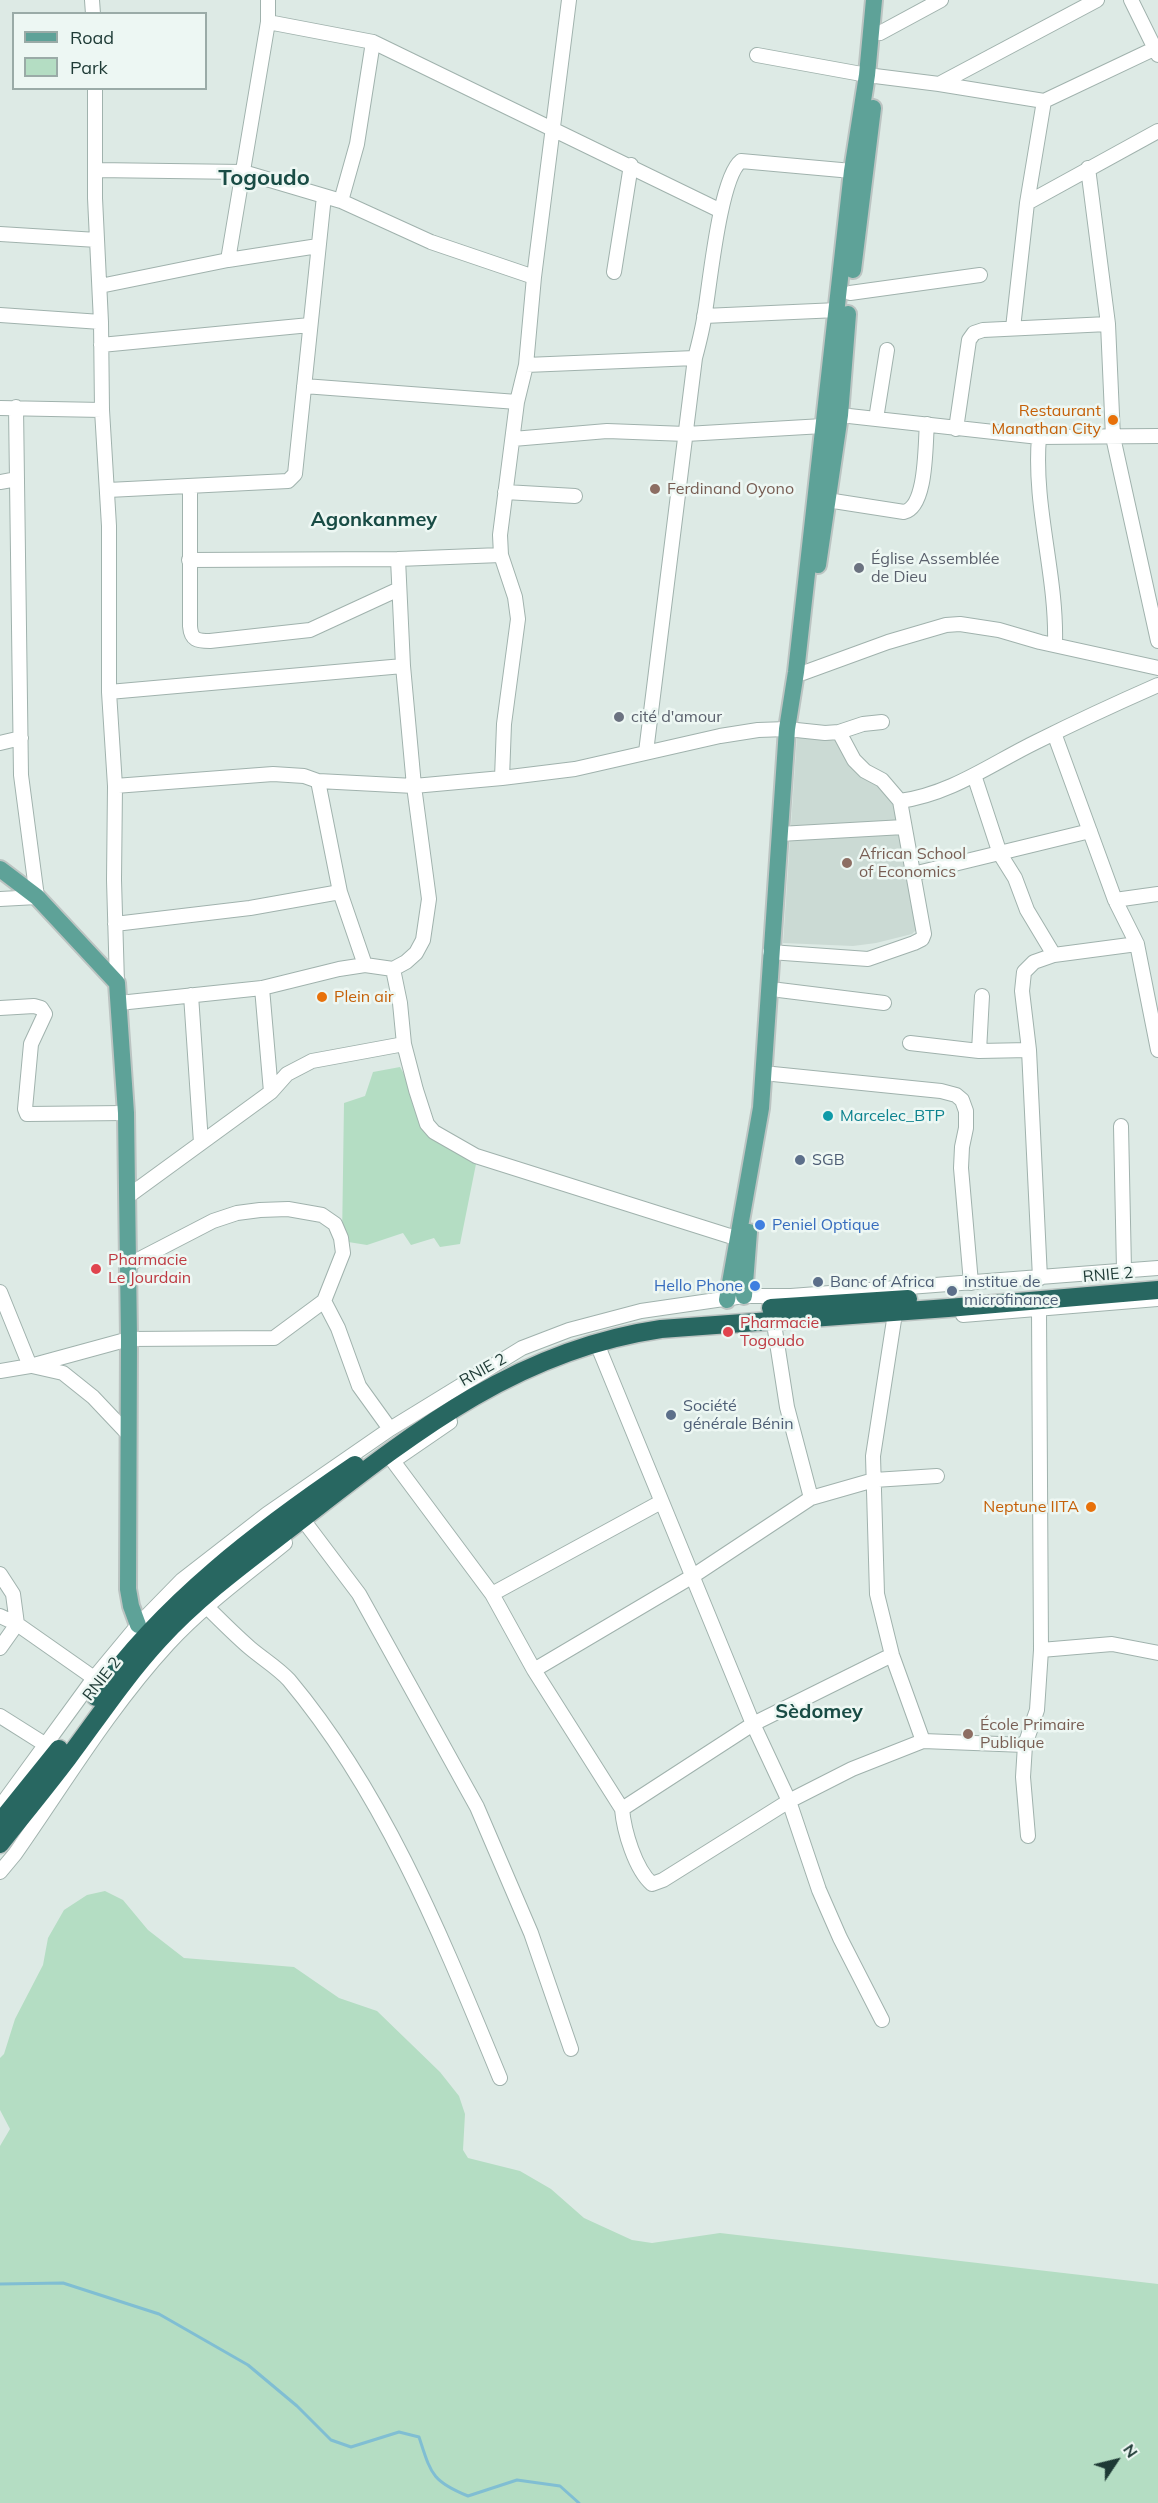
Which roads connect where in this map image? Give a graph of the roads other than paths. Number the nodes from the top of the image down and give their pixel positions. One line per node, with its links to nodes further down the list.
1 (268, 0): 8 (street)
2 (569, 0): 17 (street)
3 (874, 0): 13 (main road)
4 (884, 0): 9 (main road)
5 (941, 0): 9 (street)
6 (1096, 0): 14 (street)
7 (1131, 0): 11 (street)
8 (267, 22): 10 (street); 23 (street)
9 (880, 33): 13 (main road)
10 (373, 42): 17 (street); 25 (street)
11 (1157, 50): 16 (street)
12 (757, 55): 13 (street)
13 (872, 76): 14 (street); 22 (main road); 36 (main road)
14 (939, 84): 16 (street)
15 (95, 90): 21 (street)
16 (1044, 101): 26 (street)
17 (553, 128): 19 (street); 34 (street)
18 (1158, 133): 20 (street)
19 (631, 165): 27 (street); 32 (street)
20 (1088, 168): 26 (street); 41 (street)
21 (96, 170): 23 (street); 29 (street)
22 (852, 171): 27 (street); 37 (main road)
23 (243, 172): 24 (street); 31 (street)
24 (324, 196): 25 (street); 30 (street)
25 (341, 201): 34 (street)
26 (1027, 203): 43 (street)
27 (721, 211): 39 (street)
28 (0, 234): 29 (street)
29 (97, 240): 35 (street)
30 (318, 246): 31 (street); 42 (street)
31 (228, 260): 35 (street)
32 (614, 272)
33 (980, 275): 36 (street)
34 (534, 277): 47 (street)
35 (100, 286): 40 (street)
36 (850, 293): 53 (main road)
37 (838, 310): 39 (street); 56 (main road)
38 (0, 315): 40 (street)
39 (704, 316): 46 (street)
40 (102, 322): 44 (street)
41 (1108, 324): 43 (street); 61 (street)
42 (310, 325): 44 (street); 48 (street)
43 (1013, 328): 57 (street)
44 (101, 345): 52 (street)
45 (887, 350): 54 (street)
46 (695, 357): 47 (street); 58 (street)
47 (526, 365): 49 (street)
48 (304, 386): 49 (street); 65 (street)
49 (517, 402): 62 (street)
50 (16, 407): 51 (street); 52 (street); 63 (street)
51 (0, 408)
52 (102, 410): 66 (street)
53 (840, 415): 54 (street); 56 (street); 69 (main road)
54 (876, 419): 55 (street)
55 (927, 424): 57 (street); 69 (street)
56 (823, 426): 58 (street); 73 (main road)
57 (956, 429): 59 (street)
58 (686, 434): 62 (street); 88 (street)
59 (1039, 436): 61 (street); 76 (street)
60 (1158, 436): 61 (street)
61 (1113, 437): 75 (street)
62 (513, 439): 67 (street)
63 (17, 479): 64 (street); 86 (street)
64 (0, 482)
65 (190, 487): 66 (street); 72 (street)
66 (108, 490): 81 (street)
67 (506, 492): 68 (street); 70 (street)
68 (575, 496)
69 (827, 500): 73 (main road)
70 (501, 555): 71 (street); 90 (street)
71 (398, 559): 72 (street); 74 (street)
72 (189, 560): 74 (street)
73 (809, 588): 79 (main road); 83 (main road)
74 (399, 589): 77 (street)
75 (1158, 641)
76 (1055, 644): 78 (street); 79 (street)
77 (403, 666): 81 (street); 93 (street)
78 (1158, 668)
79 (803, 673): 83 (main road)
80 (1158, 686): 85 (street)
81 (109, 692): 92 (street)
82 (882, 722): 84 (street)
83 (792, 730): 84 (street); 88 (street); 97 (main road)
84 (839, 732): 94 (street)
85 (1054, 733): 89 (street); 96 (street)
86 (21, 738): 87 (street); 103 (street)
87 (0, 743)
88 (646, 752): 90 (street)
89 (974, 775): 94 (street); 98 (street)
90 (502, 778): 93 (street)
91 (318, 781): 92 (street); 93 (street); 101 (street)
92 (115, 786): 106 (street)
93 (414, 786): 111 (street)
94 (900, 801): 95 (street)
95 (904, 827): 97 (street); 100 (street)
96 (1090, 831): 98 (street); 105 (street)
97 (783, 834): 108 (main road)
98 (1000, 854): 100 (street); 109 (street)
99 (0, 869): 103 (main road)
100 (913, 874): 108 (street)
101 (340, 892): 106 (street); 110 (street)
102 (1158, 894): 105 (street)
103 (37, 897): 104 (street); 112 (main road)
104 (0, 899)
105 (1115, 900): 107 (street)
106 (115, 924): 112 (street)
107 (1137, 944): 109 (street); 124 (street)
108 (776, 952): 114 (main road); 131 (main road)
109 (1054, 955): 123 (street)
110 (365, 965): 111 (street); 113 (street)
111 (393, 969): 121 (street)
112 (117, 982): 117 (main road)
113 (261, 988): 115 (street); 126 (street)
114 (779, 990): 118 (street); 125 (main road)
115 (190, 996): 117 (street); 129 (street)
116 (982, 996): 122 (street)
117 (119, 1003): 127 (main road)
118 (884, 1003)
119 (0, 1008): 127 (street)
120 (910, 1043): 122 (street)
121 (404, 1044): 126 (street); 131 (street)
122 (979, 1050): 123 (street)
123 (1029, 1050): 135 (street)
124 (1158, 1050)
125 (773, 1074): 137 (street); 143 (main road)
126 (271, 1092): 129 (street)
127 (126, 1113): 130 (main road)
128 (1121, 1126): 134 (street)
129 (201, 1143): 130 (street)
130 (127, 1197): 132 (main road)
131 (739, 1239): 143 (main road)
132 (128, 1265): 141 (street); 146 (main road)
133 (1158, 1268): 134 (street)
134 (1124, 1270): 135 (street)
135 (1040, 1278): 137 (street)
136 (1158, 1279): 143 (highway, RNIE 2 / RNIE 2)
137 (971, 1283): 143 (street)
138 (1158, 1290): 143 (highway, RNIE 2 / RNIE 2)
139 (0, 1292): 148 (street)
140 (1158, 1299): 142 (street)
141 (324, 1301): 146 (street); 150 (street)
142 (1039, 1310): 144 (street); 166 (street)
143 (740, 1315): 145 (street); 147 (street); 150 (street); 164 (highway, RNIE 2 / RNIE 2)
144 (894, 1320): 145 (street); 154 (street)
145 (775, 1330): 155 (street)
146 (129, 1339): 148 (street); 151 (main road)
147 (600, 1351): 152 (street); 156 (street)
148 (30, 1366): 149 (street); 151 (street)
149 (0, 1371)
150 (390, 1429): 164 (street)
151 (128, 1434): 164 (main road)
152 (393, 1461): 157 (street); 160 (street)
153 (937, 1476): 154 (street)
154 (874, 1480): 155 (street); 168 (street)
155 (811, 1498): 159 (street)
156 (661, 1502): 159 (street); 160 (street)
157 (307, 1525): 161 (street); 184 (street)
158 (0, 1574): 163 (street)
159 (693, 1576): 169 (street); 172 (street)
160 (492, 1594): 169 (street)
161 (207, 1607): 182 (street); 185 (street)
162 (0, 1616): 163 (street)
163 (17, 1624): 165 (street); 170 (street)
164 (148, 1632): 170 (street); 179 (highway, RNIE 2 / RNIE 2); 181 (highway, RNIE 2 / RNIE 2)
165 (0, 1648)
166 (1041, 1650): 167 (street); 175 (street)
167 (1158, 1653)
168 (892, 1654): 172 (street); 173 (street)
169 (534, 1670): 178 (street)
170 (94, 1678): 174 (street)
171 (0, 1716): 174 (street)
172 (753, 1724): 176 (street); 178 (street)
173 (923, 1741): 175 (street); 176 (street)
174 (46, 1745): 177 (street)
175 (1024, 1745): 180 (street)
176 (789, 1801): 178 (street); 183 (street)
177 (0, 1807)
178 (622, 1809)
179 (0, 1822)
180 (1028, 1836)
181 (0, 1844)
182 (0, 1872)
183 (882, 2020)
184 (571, 2049)
185 (500, 2078)

